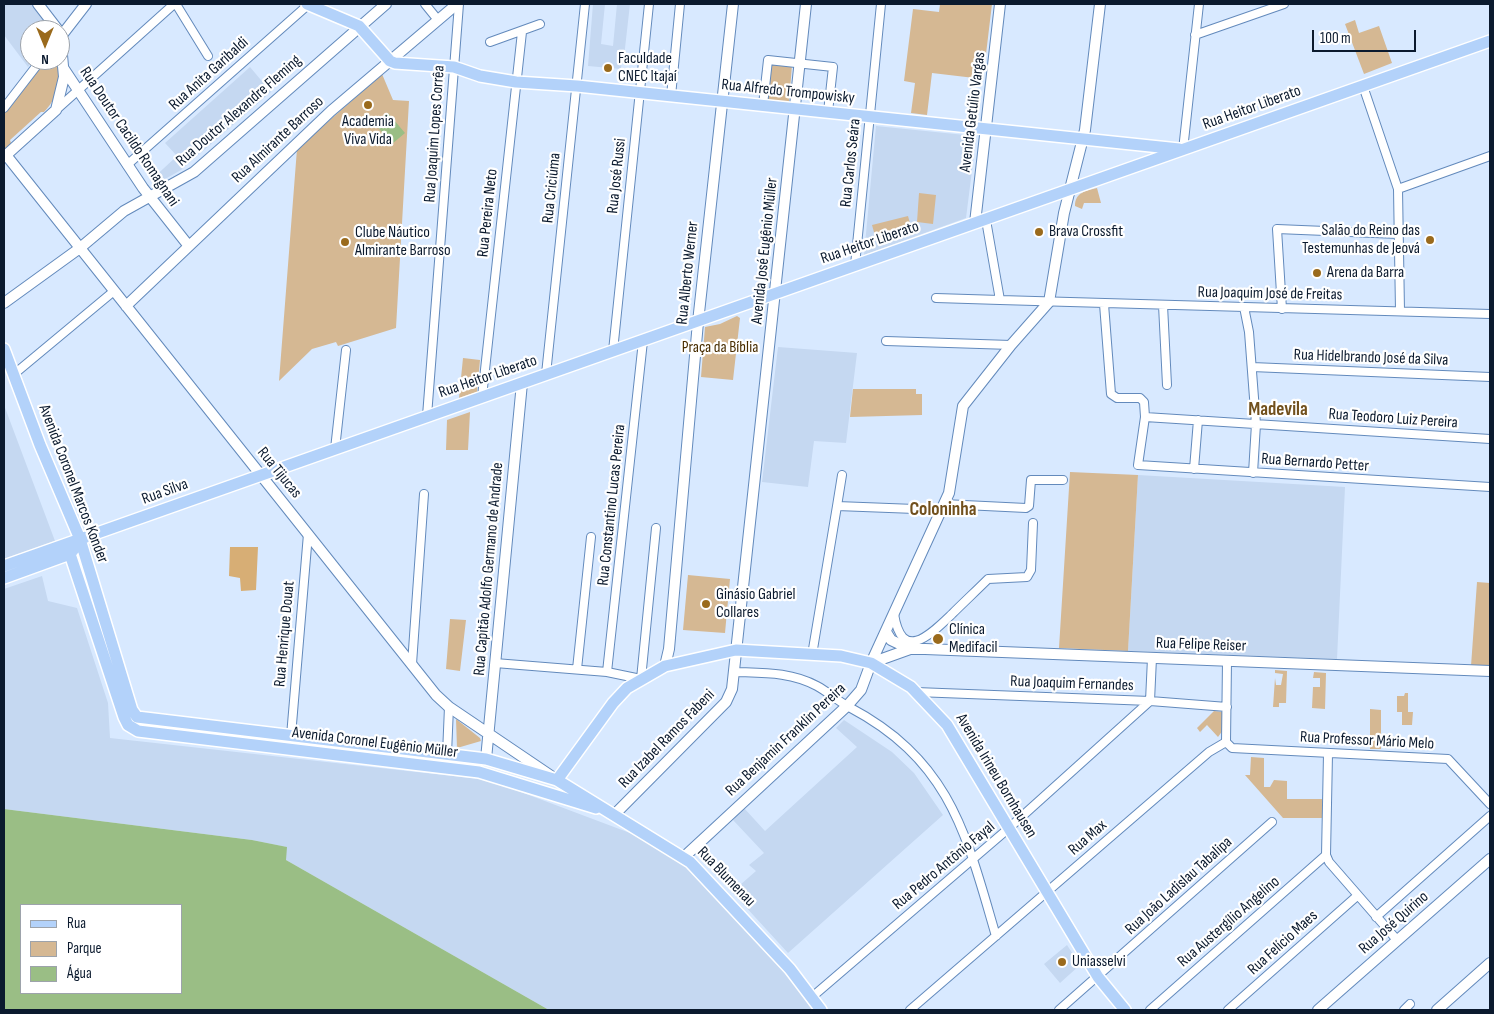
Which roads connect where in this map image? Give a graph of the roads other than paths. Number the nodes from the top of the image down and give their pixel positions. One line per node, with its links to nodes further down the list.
1 (38, 4): 18 (street)
2 (86, 4): 20 (street)
3 (175, 4): 27 (street); 37 (street)
4 (308, 4): 22 (main road); 52 (street, Rua Anita Garibaldi)
5 (386, 4): 22 (street, Rua Doutor Alexandre Fleming)
6 (425, 4): 19 (street)
7 (458, 4): 19 (street, Rua Almirante Barroso); 30 (street, Rua Joaquim Lopes Corrêa)
8 (585, 4): 35 (street, Rua Criciúma)
9 (649, 4): 38 (street, Rua José Russi)
10 (680, 4): 39 (street)
11 (733, 4): 40 (street, Rua Alberto Werner)
12 (806, 4): 29 (street, Avenida José Eugênio Müller)
13 (881, 4): 46 (street, Rua Carlos Seára)
14 (1000, 4): 47 (street, Avenida Getúlio Vargas)
15 (1100, 4): 48 (street)
16 (1199, 4): 24 (street)
17 (1284, 4): 24 (street)
18 (50, 20)
19 (438, 20): 28 (street, Rua Almirante Barroso)
20 (70, 22)
21 (540, 24): 23 (street)
22 (359, 26): 28 (main road); 55 (street, Rua Doutor Alexandre Fleming)
23 (522, 32): 26 (street); 34 (street, Rua Pereira Neto)
24 (1195, 35): 49 (street)
25 (1490, 41): 36 (main road, Rua Heitor Liberato)
26 (490, 42)
27 (208, 56)
28 (390, 61): 30 (main road, Rua Alfredo Trompowisky); 58 (street, Rua Almirante Barroso)
29 (799, 63): 41 (street); 43 (street, Avenida José Eugênio Müller); 45 (street)
30 (454, 67): 34 (main road, Rua Alfredo Trompowisky); 88 (street, Rua Joaquim Lopes Corrêa)
31 (33, 70): 42 (street)
32 (62, 70): 44 (street)
33 (67, 70): 37 (street, Rua Doutor Cacildo Romagnani)
34 (516, 82): 35 (main road, Rua Alfredo Trompowisky); 87 (street, Rua Pereira Neto)
35 (577, 86): 38 (main road, Rua Alfredo Trompowisky); 82 (street, Rua Criciúma)
36 (1363, 86): 49 (main road, Rua Heitor Liberato); 53 (street)
37 (78, 90): 44 (street); 52 (street, Rua Doutor Cacildo Romagnani)
38 (639, 92): 39 (main road, Rua Alfredo Trompowisky); 80 (street, Rua José Russi)
39 (670, 96): 40 (main road, Rua Alfredo Trompowisky)
40 (722, 101): 41 (main road, Rua Alfredo Trompowisky); 74 (street, Rua Alberto Werner)
41 (763, 105): 43 (main road, Rua Alfredo Trompowisky)
42 (4, 108)
43 (795, 109): 45 (main road, Rua Alfredo Trompowisky); 62 (street, Avenida José Eugênio Müller)
44 (56, 110): 50 (street)
45 (828, 112): 46 (main road, Rua Alfredo Trompowisky)
46 (870, 117): 47 (main road, Rua Alfredo Trompowisky); 60 (street, Rua Carlos Seára)
47 (986, 129): 48 (main road, Rua Alfredo Trompowisky); 56 (street, Avenida Getúlio Vargas)
48 (1082, 140): 49 (main road, Rua Alfredo Trompowisky); 54 (street)
49 (1183, 150): 54 (main road, Rua Heitor Liberato)
50 (5, 156): 59 (street, Rua Tijucas)
51 (1490, 156): 53 (street)
52 (127, 166): 55 (street, Rua Doutor Cacildo Romagnani)
53 (1398, 189): 57 (street)
54 (1070, 190): 56 (main road, Rua Heitor Liberato); 65 (street)
55 (149, 197): 58 (street, Rua Doutor Cacildo Romagnani); 59 (street, Rua Doutor Alexandre Fleming)
56 (981, 221): 60 (main road, Rua Heitor Liberato); 64 (street)
57 (1398, 234): 71 (street); 72 (street)
58 (188, 245): 69 (street, Rua Almirante Barroso)
59 (80, 248): 61 (street, Rua Tijucas); 66 (street, Rua Doutor Alexandre Fleming)
60 (855, 264): 62 (main road, Rua Heitor Liberato)
61 (114, 291): 69 (street, Rua Tijucas); 83 (street)
62 (775, 295): 74 (main road, Rua Heitor Liberato); 115 (street, Avenida José Eugênio Müller)
63 (936, 298): 64 (street, Rua Joaquim José de Freitas)
64 (1000, 300): 65 (street, Rua Joaquim José de Freitas)
65 (1049, 302): 67 (street, Rua Joaquim José de Freitas); 77 (street, Rua Benjamin Franklin Pereira)
66 (4, 303)
67 (1104, 304): 68 (street, Rua Joaquim José de Freitas); 89 (street)
68 (1162, 305): 70 (street, Rua Joaquim José de Freitas); 86 (street)
69 (126, 306): 96 (street, Rua Tijucas)
70 (1244, 308): 71 (street, Rua Joaquim José de Freitas); 81 (street)
71 (1282, 309): 72 (street, Rua Joaquim José de Freitas)
72 (1400, 311): 73 (street, Rua Joaquim José de Freitas)
73 (1490, 314)
74 (698, 322): 75 (main road, Rua Heitor Liberato); 122 (street, Rua Alberto Werner)
75 (643, 341): 80 (main road, Rua Heitor Liberato); 125 (street, Rua Constantino Lucas Pereira)
76 (886, 341): 77 (street)
77 (1011, 344): 102 (street, Rua Benjamin Franklin Pereira)
78 (4, 349): 83 (main road, Avenida Coronel Marcos Konder)
79 (346, 350): 93 (street)
80 (613, 351): 82 (main road, Rua Heitor Liberato)
81 (1252, 367): 84 (street, Rua Hidelbrando José da Silva); 91 (street)
82 (546, 374): 85 (main road, Rua Heitor Liberato)
83 (13, 375): 107 (main road, Avenida Coronel Marcos Konder)
84 (1490, 377)
85 (522, 383): 87 (main road, Rua Heitor Liberato); 119 (street, Rua Capitão Adolfo Germano de Andrade)
86 (1167, 386)
87 (482, 397): 88 (main road, Rua Heitor Liberato)
88 (427, 416): 93 (main road, Rua Heitor Liberato)
89 (1145, 417): 90 (street, Rua Teodoro Luiz Pereira); 94 (street, Rua Bernardo Petter)
90 (1198, 420): 91 (street, Rua Teodoro Luiz Pereira); 94 (street)
91 (1256, 424): 92 (street, Rua Teodoro Luiz Pereira); 95 (street)
92 (1490, 439)
93 (336, 449): 96 (main road, Rua Heitor Liberato)
94 (1194, 469): 95 (street, Rua Bernardo Petter)
95 (1253, 473): 99 (street, Rua Bernardo Petter)
96 (261, 475): 105 (street, Rua Tijucas); 107 (main road, Rua Silva)
97 (842, 475): 101 (street)
98 (1063, 480): 102 (street)
99 (1490, 487)
100 (424, 494): 121 (street)
101 (837, 506): 102 (street); 116 (street)
102 (942, 507): 111 (street, Rua Benjamin Franklin Pereira)
103 (1033, 523): 113 (street)
104 (656, 528): 127 (street)
105 (308, 534): 121 (street, Rua Tijucas); 135 (street, Rua Henrique Douat)
106 (591, 537): 123 (street)
107 (80, 539): 108 (main road); 109 (main road, Rua Silva); 133 (main road, Avenida Coronel Marcos Konder)
108 (70, 554): 110 (main road); 133 (main road, Avenida Coronel Marcos Konder)
109 (4, 566)
110 (4, 578)
111 (894, 614): 112 (street, Rua Benjamin Franklin Pereira); 113 (street)
112 (886, 632): 114 (street); 120 (street, Rua Benjamin Franklin Pereira)
113 (925, 644): 114 (street, Rua Felipe Reiser); 117 (street, Rua Felipe Reiser)
114 (910, 649): 120 (street, Rua Felipe Reiser)
115 (736, 650): 116 (main road, Avenida Irineu Bornhausen); 122 (main road, Avenida Irineu Bornhausen); 126 (street, Rua Izabel Ramos Fabeni)
116 (812, 655): 120 (main road, Avenida Irineu Bornhausen)
117 (1152, 658): 118 (street, Rua Felipe Reiser); 129 (street)
118 (1227, 661): 124 (street, Rua Felipe Reiser); 132 (street)
119 (495, 663): 123 (street); 134 (street, Rua Capitão Adolfo Germano de Andrade)
120 (871, 663): 128 (main road, Avenida Irineu Bornhausen); 130 (street, Rua Benjamin Franklin Pereira)
121 (412, 664): 131 (street, Rua Tijucas)
122 (665, 666): 127 (main road, Avenida Irineu Bornhausen)
123 (577, 669): 125 (street)
124 (1490, 671)
125 (607, 672): 127 (street)
126 (736, 672): 130 (street); 142 (street, Rua Izabel Ramos Fabeni)
127 (641, 679): 140 (main road, Avenida Irineu Bornhausen)
128 (916, 692): 129 (street, Rua Joaquim Fernandes); 145 (main road, Avenida Irineu Bornhausen)
129 (1150, 701): 132 (street, Rua Joaquim Fernandes); 145 (street, Rua Pedro Antônio Fayal)
130 (847, 706): 147 (street, Rua Benjamin Franklin Pereira); 148 (street)
131 (449, 707): 134 (street, Rua Tijucas); 137 (street)
132 (1227, 707): 136 (street)
133 (133, 721): 135 (main road, Avenida Coronel Eugênio Müller); 142 (main road, Avenida Coronel Eugênio Müller)
134 (489, 734): 139 (street, Rua Capitão Adolfo Germano de Andrade); 140 (street, Rua Tijucas)
135 (290, 736): 137 (main road, Avenida Coronel Eugênio Müller)
136 (1226, 742): 138 (street, Rua Professor Mário Melo); 150 (street, Rua Max)
137 (447, 754): 139 (main road, Avenida Coronel Eugênio Müller)
138 (1328, 754): 141 (street, Rua Professor Mário Melo); 146 (street)
139 (486, 759): 140 (main road, Avenida Coronel Eugênio Müller)
140 (557, 780): 142 (main road, Rua Blumenau)
141 (1490, 804)
142 (615, 814): 147 (main road, Rua Blumenau)
143 (1490, 816): 152 (street)
144 (1272, 822): 156 (street, Rua João Ladislau Tabalipa)
145 (1009, 828): 148 (street, Rua Pedro Antônio Fayal); 150 (main road, Avenida Irineu Bornhausen)
146 (1326, 855): 151 (street); 163 (street, Rua Austergílio Angelino)
147 (684, 857): 157 (main road, Rua Blumenau)
148 (973, 859): 153 (street); 157 (street, Rua Pedro Antônio Fayal)
149 (1490, 859): 154 (street, Rua José Quirino)
150 (1046, 892): 153 (street, Rua Max); 156 (main road, Avenida Irineu Bornhausen)
151 (1357, 896): 152 (street); 164 (street, Rua Felício Maes)
152 (1376, 917): 154 (street)
153 (996, 936): 160 (street, Rua Max)
154 (1397, 940): 165 (street, Rua José Quirino)
155 (1490, 963): 167 (street)
156 (1098, 977): 161 (street, Rua João Ladislau Tabalipa); 162 (main road, Avenida Irineu Bornhausen)
157 (812, 997): 159 (main road, Rua Blumenau)
158 (1410, 1004): 166 (street)
159 (821, 1010)
160 (910, 1010)
161 (1060, 1010)
162 (1125, 1010)
163 (1150, 1010)
164 (1228, 1010)
165 (1318, 1010)
166 (1404, 1010)
167 (1437, 1010)

